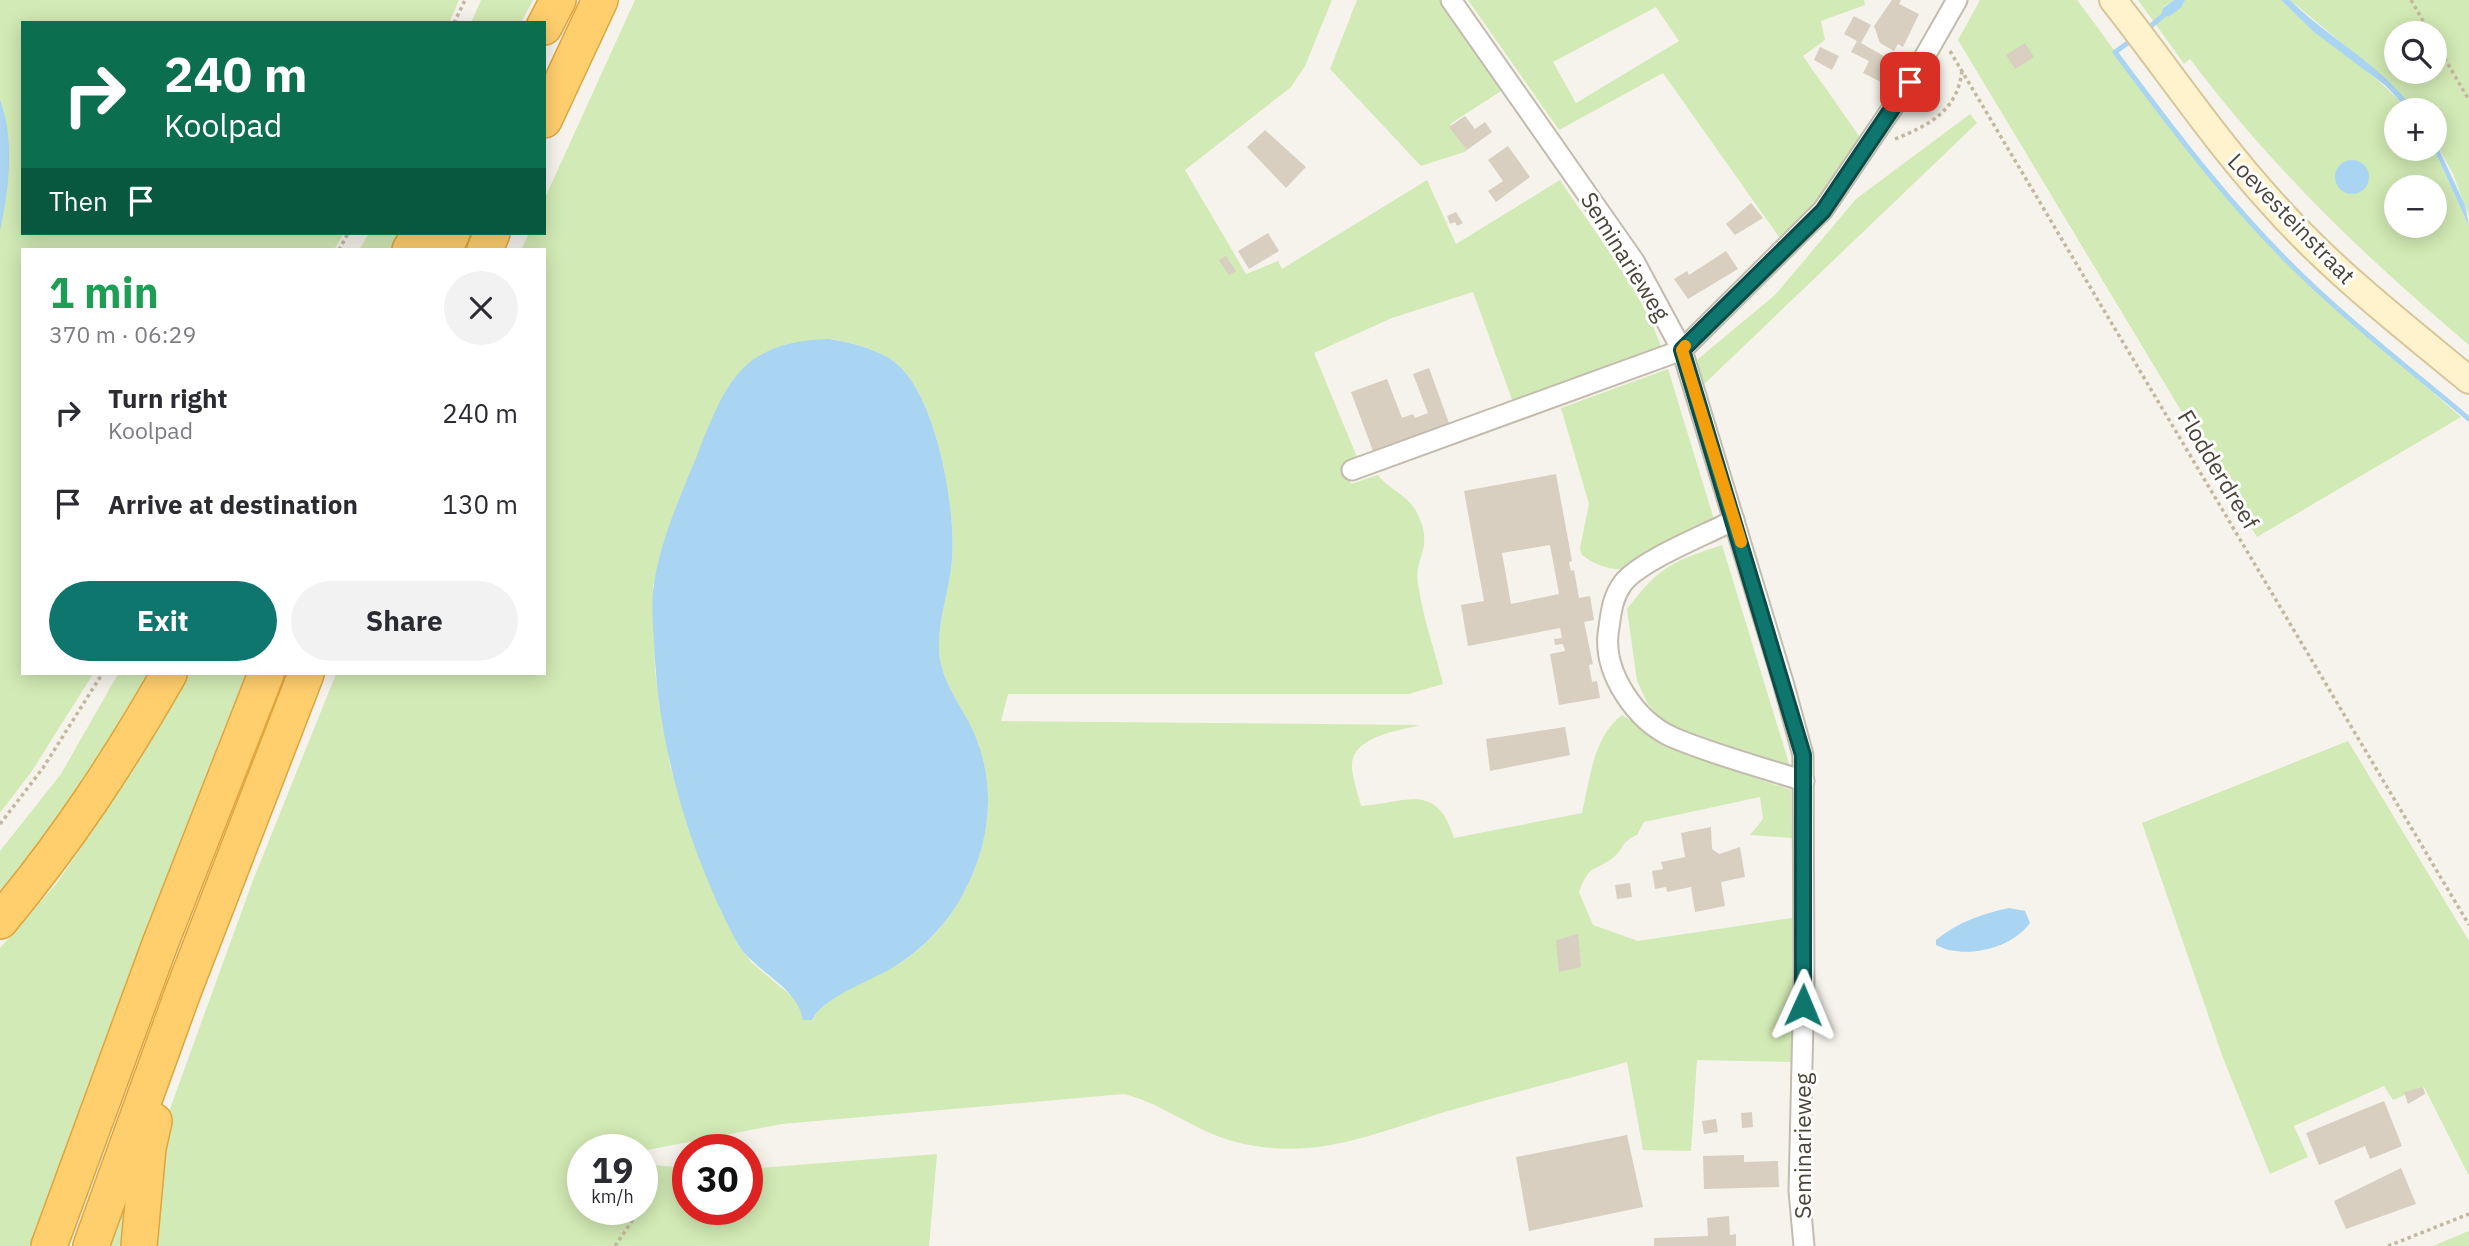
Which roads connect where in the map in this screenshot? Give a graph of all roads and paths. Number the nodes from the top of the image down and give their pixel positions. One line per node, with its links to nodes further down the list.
1 (465, 0): 8 (path)
2 (558, 0): 10 (highway)
3 (600, 0): 15 (highway)
4 (1451, 0): 17 (street, Seminarieweg)
5 (1957, 0): 11 (street)
6 (2113, 0): 18 (street, Loevesteinstraat)
7 (2411, 0): 9 (path)
8 (455, 21)
9 (2423, 21)
10 (546, 23)
11 (1939, 32): 13 (path, Flodderdreef); 16 (street)
12 (2447, 62): 14 (path)
13 (1962, 70): 16 (path); 28 (path, Flodderdreef)
14 (2469, 100)
15 (546, 116)
16 (1861, 154): 17 (street)
17 (1682, 350): 19 (street); 20 (street, Seminarieweg)
18 (2469, 380)
19 (1352, 470)
20 (1734, 520): 25 (street, Seminarieweg); 25 (street)
21 (101, 675): 26 (path)
22 (168, 675): 27 (highway)
23 (266, 675): 32 (highway)
24 (306, 675): 29 (highway)
25 (1804, 781): 36 (street, Seminarieweg)
26 (0, 824)
27 (0, 921)
28 (2469, 925)
29 (183, 992): 33 (highway); 34 (highway)
30 (2469, 1214): 37 (path)
31 (629, 1225): 35 (path)
32 (49, 1246)
33 (91, 1246)
34 (139, 1246)
35 (615, 1246)
36 (1804, 1246)
37 (2388, 1246)

